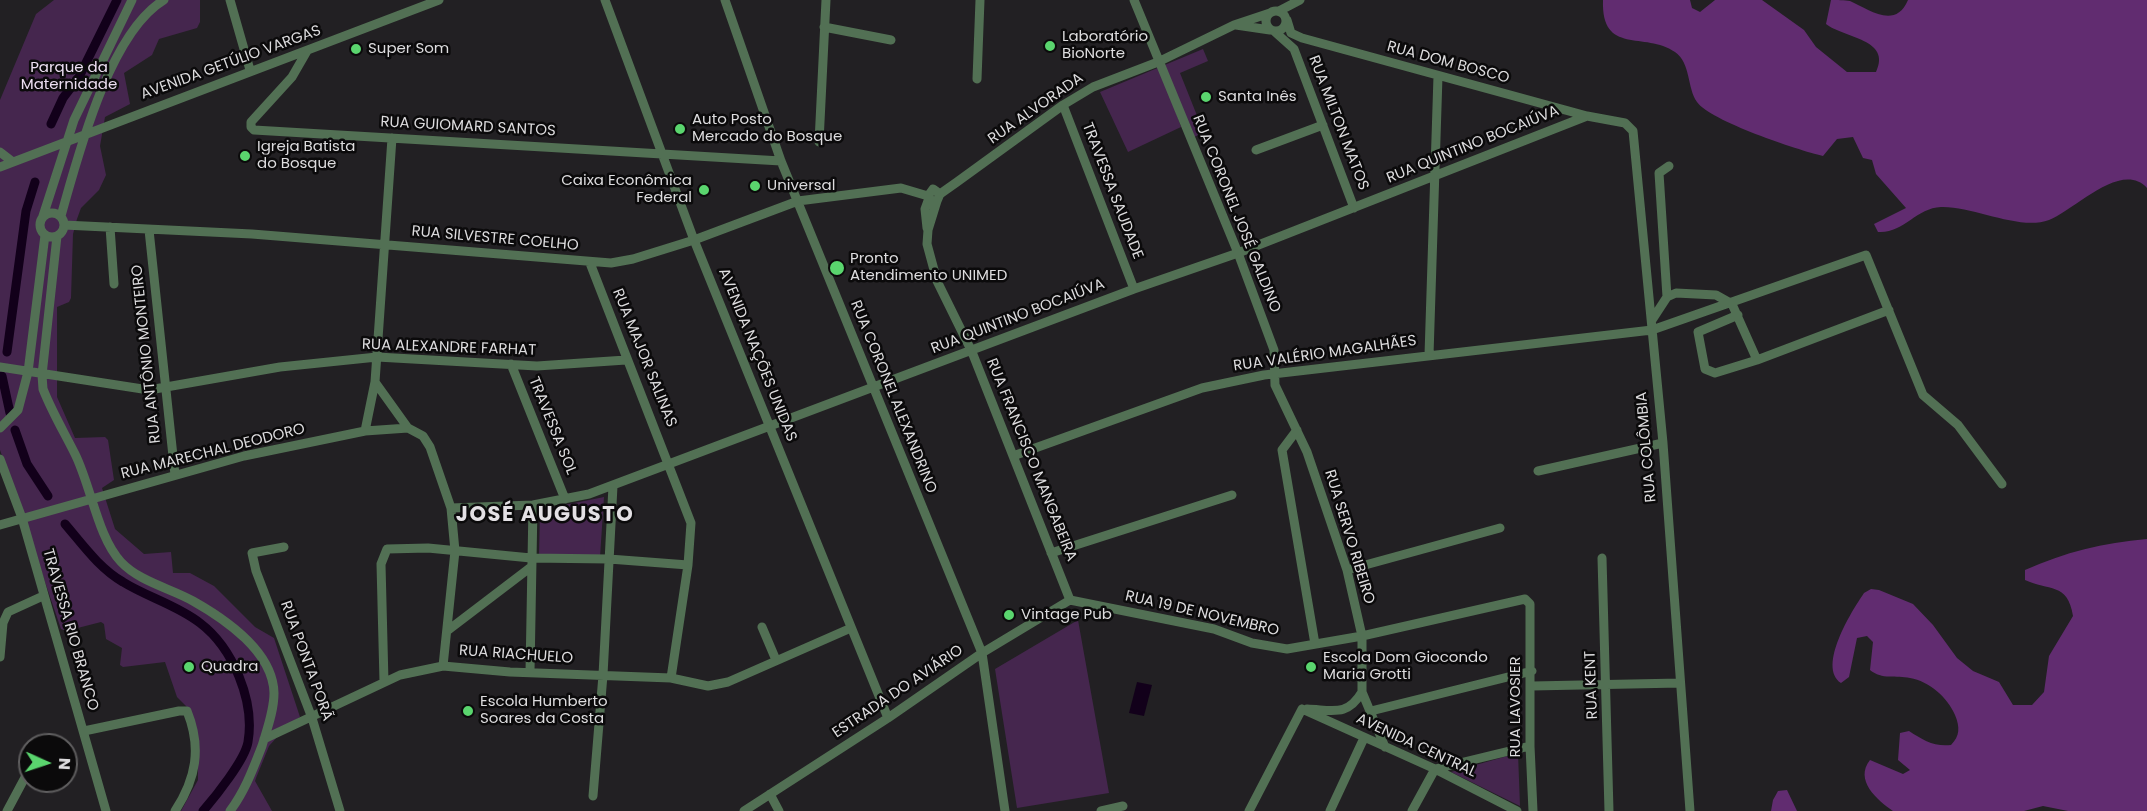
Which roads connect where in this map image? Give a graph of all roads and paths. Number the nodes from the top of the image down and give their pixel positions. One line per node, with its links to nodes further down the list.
1 (132, 0): 28 (street)
2 (162, 0): 26 (street)
3 (230, 0): 20 (street)
4 (440, 0): 18 (street, AVENIDA GETÚLIO VARGAS)
5 (604, 0): 32 (street, AVENIDA NAÇÕES UNIDAS)
6 (726, 0): 33 (street, RUA CORONEL ALEXANDRINO)
7 (826, 0): 14 (street)
8 (980, 0): 22 (street)
9 (1134, 0): 19 (street, RUA CORONEL JOSÉ GALDINO)
10 (1277, 0): 12 (street)
11 (1295, 2): 12 (street)
12 (1280, 14): 13 (street, RUA ALVORADA); 15 (street); 15 (street); 17 (street)
13 (1234, 25): 15 (street); 19 (street, RUA ALVORADA)
14 (824, 27): 16 (street); 29 (street)
15 (1273, 31): 17 (street, RUA MILTON MATOS)
16 (891, 40)
17 (1297, 43): 21 (street, RUA DOM BOSCO); 25 (street, RUA MILTON MATOS)
18 (307, 51): 20 (street, AVENIDA GETÚLIO VARGAS); 27 (street, RUA GUIOMARD SANTOS)
19 (1158, 62): 23 (street, RUA ALVORADA); 49 (street, RUA CORONEL JOSÉ GALDINO)
20 (250, 70): 26 (street, AVENIDA GETÚLIO VARGAS)
21 (1438, 76): 24 (street, RUA DOM BOSCO); 37 (street)
22 (977, 79)
23 (1063, 105): 38 (street, RUA ALVORADA); 52 (street, TRAVESSA SAUDADE)
24 (1587, 116): 37 (street, RUA QUINTINO BOCAIÚVA); 57 (street, RUA COLÔMBIA)
25 (1323, 125): 30 (street); 40 (street, RUA MILTON MATOS)
26 (84, 134): 28 (street, AVENIDA GETÚLIO VARGAS); 42 (street)
27 (392, 138): 32 (street, RUA GUIOMARD SANTOS); 48 (street)
28 (66, 141): 34 (street, AVENIDA GETÚLIO VARGAS); 41 (street)
29 (819, 142)
30 (1256, 150)
31 (0, 152): 34 (street)
32 (662, 153): 33 (street, RUA GUIOMARD SANTOS); 47 (street, AVENIDA NAÇÕES UNIDAS)
33 (781, 161): 39 (street, RUA CORONEL ALEXANDRINO)
34 (13, 162): 36 (street, AVENIDA GETÚLIO VARGAS)
35 (1669, 166): 53 (street)
36 (0, 167)
37 (1436, 177): 40 (street, RUA QUINTINO BOCAIÚVA); 59 (street)
38 (934, 195): 39 (street, RUA SILVESTRE COELHO); 58 (street, RUA FRANCISCO MANGABEIRA)
39 (798, 201): 47 (street, RUA SILVESTRE COELHO); 70 (street, RUA CORONEL ALEXANDRINO)
40 (1354, 208): 49 (street, RUA QUINTINO BOCAIÚVA)
41 (43, 216): 42 (street); 45 (street)
42 (62, 221): 43 (street, RUA SILVESTRE COELHO); 46 (street)
43 (110, 227): 44 (street, RUA SILVESTRE COELHO); 51 (street)
44 (149, 230): 48 (street, RUA SILVESTRE COELHO); 69 (street, RUA ANTÔNIO MONTEIRO)
45 (45, 235): 46 (street); 65 (street)
46 (57, 236): 66 (street)
47 (694, 240): 50 (street, RUA SILVESTRE COELHO); 71 (street, AVENIDA NAÇÕES UNIDAS)
48 (387, 245): 50 (street, RUA SILVESTRE COELHO); 60 (street)
49 (1238, 253): 52 (street, RUA QUINTINO BOCAIÚVA); 67 (street, RUA CORONEL JOSÉ GALDINO)
50 (590, 262): 61 (street, RUA MAJOR SALINAS)
51 (114, 284)
52 (1134, 289): 58 (street, RUA QUINTINO BOCAIÚVA)
53 (1667, 297): 54 (street); 57 (street)
54 (1732, 304): 55 (street, RUA VALÉRIO MAGALHÃES); 56 (street); 57 (street, RUA VALÉRIO MAGALHÃES)
55 (1888, 310): 62 (street); 82 (street)
56 (1738, 315): 62 (street); 62 (street)
57 (1652, 325): 59 (street, RUA VALÉRIO MAGALHÃES); 76 (street, RUA COLÔMBIA)
58 (972, 352): 70 (street, RUA QUINTINO BOCAIÚVA); 77 (street, RUA FRANCISCO MANGABEIRA)
59 (1429, 355): 67 (street, RUA VALÉRIO MAGALHÃES)
60 (377, 357): 63 (street, RUA ALEXANDRE FARHAT); 68 (street); 69 (street, RUA ALEXANDRE FARHAT)
61 (626, 360): 63 (street, RUA ALEXANDRE FARHAT); 79 (street, RUA MAJOR SALINAS)
62 (1757, 360)
63 (511, 364): 86 (street, TRAVESSA SOL)
64 (0, 367): 65 (street, RUA ALEXANDRE FARHAT)
65 (28, 372): 66 (street, RUA ALEXANDRE FARHAT); 72 (street)
66 (42, 375): 69 (street, RUA ALEXANDRE FARHAT); 85 (street)
67 (1275, 375): 74 (street, RUA SERVO RIBEIRO); 77 (street, RUA VALÉRIO MAGALHÃES)
68 (375, 382): 73 (street); 75 (street)
69 (165, 388): 81 (street, RUA ANTÔNIO MONTEIRO)
70 (873, 388): 71 (street, RUA QUINTINO BOCAIÚVA); 108 (street, RUA CORONEL ALEXANDRINO)
71 (770, 426): 79 (street, RUA QUINTINO BOCAIÚVA); 104 (street, AVENIDA NAÇÕES UNIDAS)
72 (0, 428)
73 (408, 428): 75 (street, RUA MARECHAL DEODORO); 88 (street)
74 (1297, 430): 99 (street, RUA SERVO RIBEIRO); 107 (street)
75 (365, 432): 81 (street, RUA MARECHAL DEODORO)
76 (1663, 443): 80 (street); 117 (street, RUA COLÔMBIA)
77 (1013, 456): 94 (street, RUA FRANCISCO MANGABEIRA)
78 (0, 459): 89 (street, TRAVESSA RIO BRANCO)
79 (671, 465): 83 (street, RUA QUINTINO BOCAIÚVA); 98 (street, RUA MAJOR SALINAS)
80 (1538, 471)
81 (175, 475): 85 (street, RUA MARECHAL DEODORO)
82 (2002, 484)
83 (613, 486): 86 (street, RUA QUINTINO BOCAIÚVA); 96 (street)
84 (1232, 495): 94 (street)
85 (93, 498): 89 (street, RUA MARECHAL DEODORO); 129 (street)
86 (565, 499): 87 (street, RUA QUINTINO BOCAIÚVA)
87 (533, 505): 88 (street, RUA QUINTINO BOCAIÚVA); 97 (street)
88 (451, 508): 93 (street)
89 (22, 518): 90 (street, RUA MARECHAL DEODORO); 100 (street, TRAVESSA RIO BRANCO)
90 (0, 525)
91 (1500, 528): 99 (street)
92 (284, 548): 124 (street, RUA PONTA PORÃ)
93 (455, 550): 97 (street); 105 (street); 116 (street)
94 (1052, 553): 101 (street, RUA FRANCISCO MANGABEIRA)
95 (1602, 558): 119 (street, RUA KENT)
96 (609, 559): 97 (street); 98 (street); 114 (street)
97 (531, 562): 105 (street); 113 (street)
98 (688, 565): 115 (street, RUA MAJOR SALINAS)
99 (1347, 570): 106 (street, RUA SERVO RIBEIRO)
100 (44, 596): 109 (street); 127 (street, TRAVESSA RIO BRANCO)
101 (1070, 600): 107 (street, RUA 19 DE NOVEMBRO); 108 (street, ESTRADA DO AVIÁRIO)
102 (1530, 604): 106 (street, RUA 19 DE NOVEMBRO); 112 (street, RUA LAVOSIER)
103 (762, 627): 110 (street)
104 (850, 628): 110 (street, RUA RIACHUELO); 125 (street, AVENIDA NAÇÕES UNIDAS)
105 (447, 631): 111 (street)
106 (1362, 636): 107 (street, RUA 19 DE NOVEMBRO); 120 (street, RUA SERVO RIBEIRO)
107 (1315, 644)
108 (982, 653): 125 (street, ESTRADA DO AVIÁRIO); 146 (street, RUA CORONEL ALEXANDRINO)
109 (0, 657)
110 (776, 660): 115 (street, RUA RIACHUELO)
111 (443, 666): 113 (street, RUA RIACHUELO); 116 (street, RUA RIACHUELO)
112 (1532, 671): 118 (street, RUA LAVOSIER); 123 (street)
113 (530, 672): 114 (street, RUA RIACHUELO)
114 (603, 675): 115 (street, RUA RIACHUELO); 135 (street)
115 (671, 678)
116 (384, 682): 124 (street, RUA RIACHUELO)
117 (1680, 683): 119 (street); 154 (street, RUA COLÔMBIA)
118 (1532, 686): 119 (street); 130 (street, RUA LAVOSIER)
119 (1608, 686): 153 (street, RUA KENT)
120 (1362, 692): 122 (street); 123 (street, RUA SERVO RIBEIRO)
121 (1302, 709): 122 (street); 126 (street, AVENIDA CENTRAL); 148 (street)
122 (1344, 710): 126 (street)
123 (1371, 711): 131 (street, RUA SERVO RIBEIRO)
124 (312, 718): 129 (street, RUA RIACHUELO); 143 (street, RUA PONTA PORÃ)
125 (888, 718): 134 (street, ESTRADA DO AVIÁRIO)
126 (1341, 727): 128 (street, AVENIDA CENTRAL)
127 (84, 731): 140 (street, TRAVESSA RIO BRANCO); 141 (street)
128 (1364, 738): 131 (street, AVENIDA CENTRAL); 149 (street)
129 (264, 739): 142 (street)
130 (1530, 746): 132 (street); 152 (street, RUA LAVOSIER)
131 (1385, 747): 132 (street, AVENIDA CENTRAL)
132 (1435, 770): 138 (street, AVENIDA CENTRAL); 150 (street)
133 (18, 790): 139 (street)
134 (770, 794): 136 (street, ESTRADA DO AVIÁRIO); 145 (street)
135 (593, 796)
136 (759, 806): 144 (street, ESTRADA DO AVIÁRIO)
137 (1123, 806): 147 (street)
138 (1501, 808): 151 (street, AVENIDA CENTRAL)
139 (7, 811)
140 (106, 811)
141 (175, 811)
142 (230, 811)
143 (340, 811)
144 (744, 811)
145 (779, 811)
146 (1005, 811)
147 (1101, 811)
148 (1249, 811)
149 (1330, 811)
150 (1412, 811)
151 (1517, 811)
152 (1533, 811)
153 (1609, 811)
154 (1690, 811)

